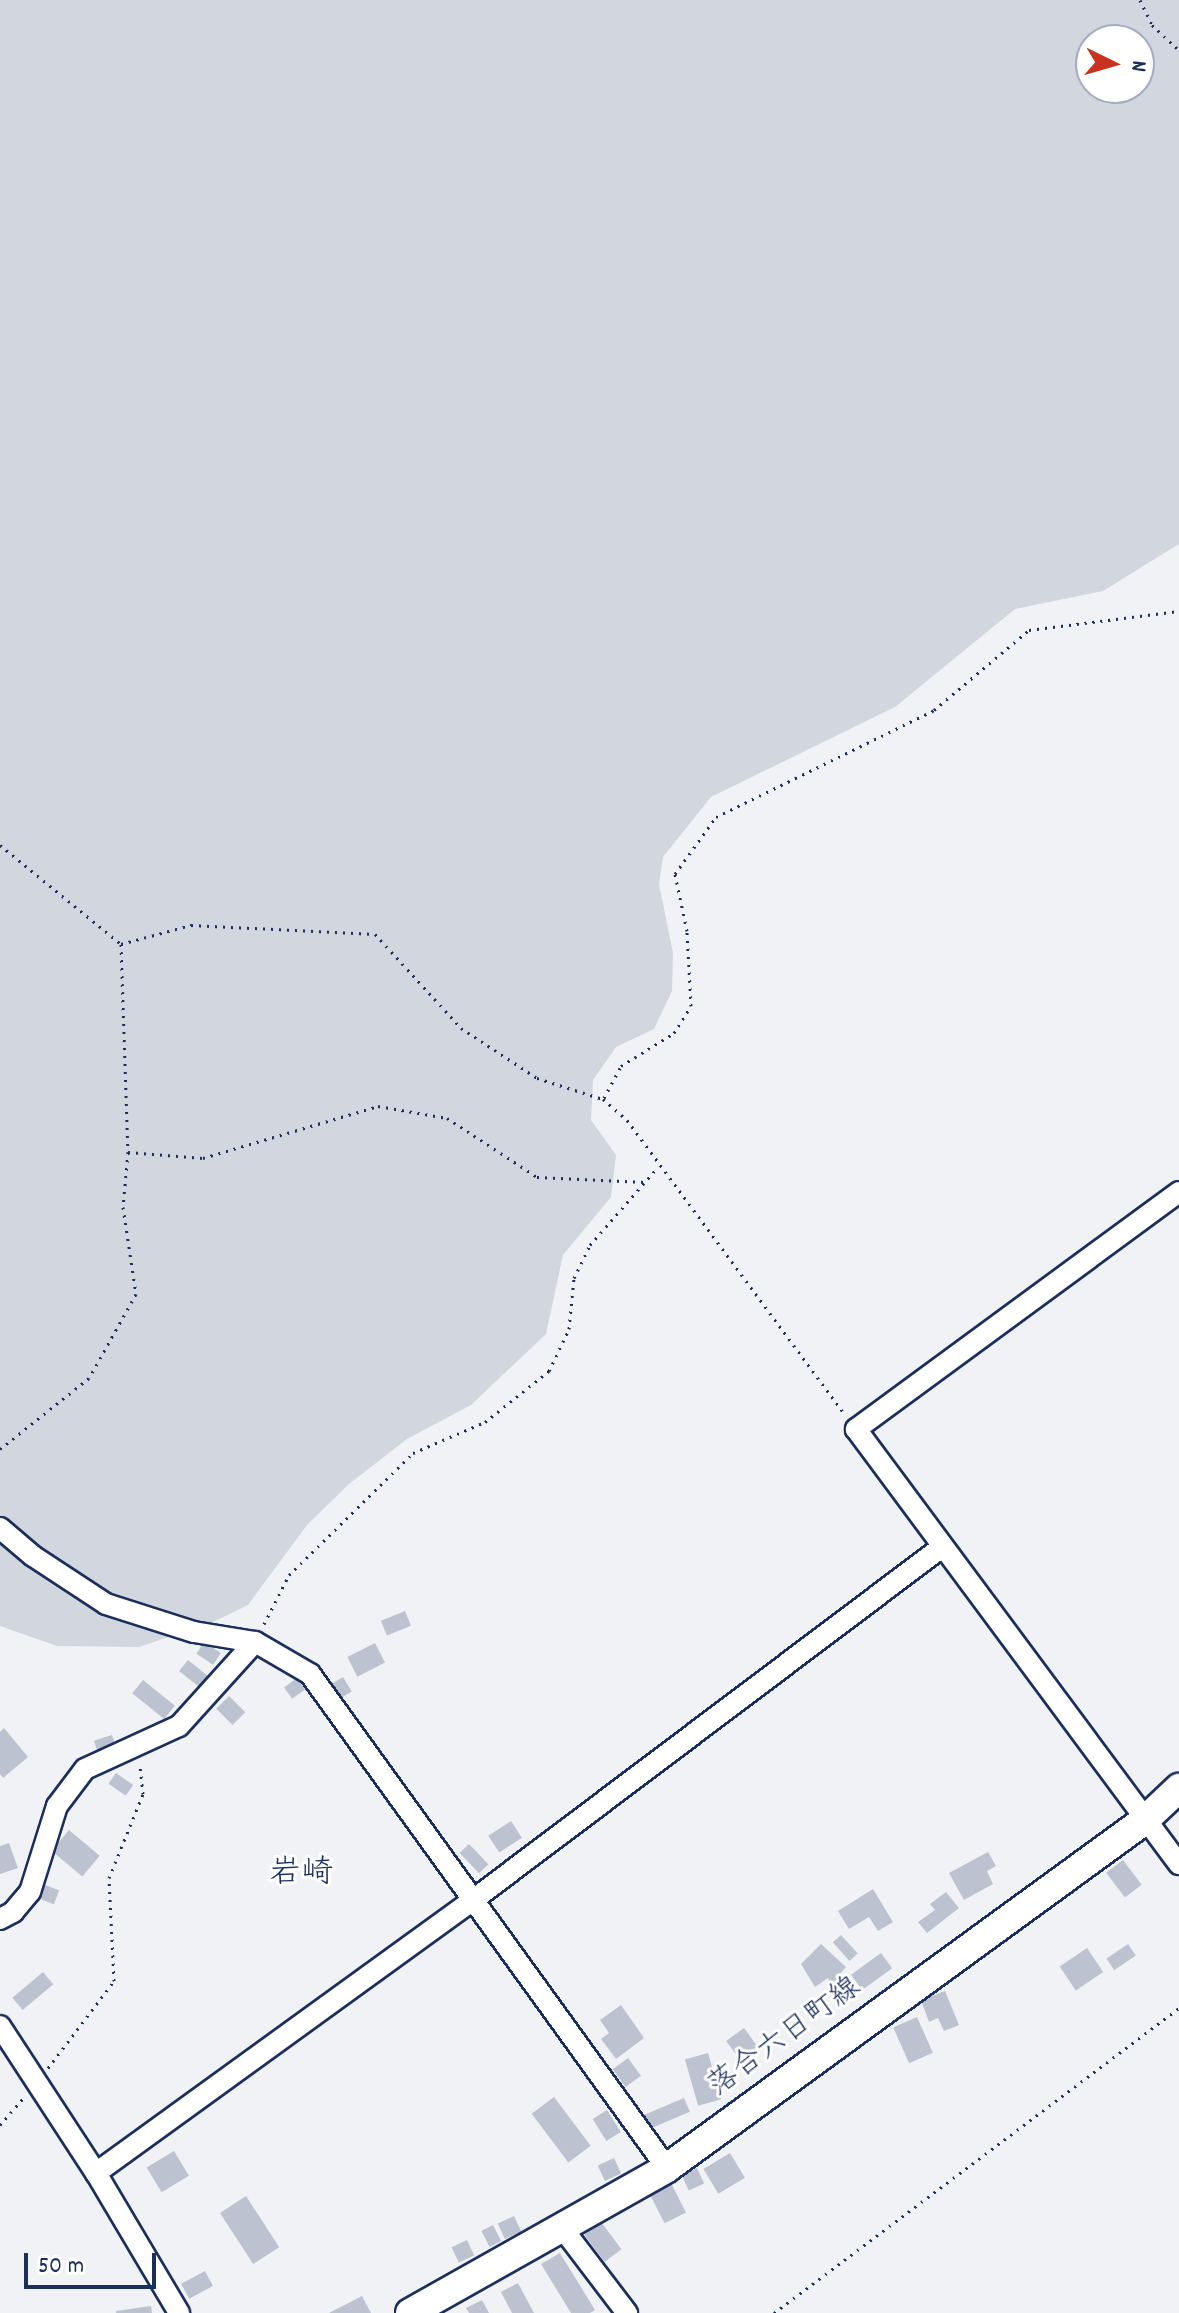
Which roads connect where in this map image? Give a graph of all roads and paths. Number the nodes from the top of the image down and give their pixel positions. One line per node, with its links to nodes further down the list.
1 (1140, 0): 2 (path)
2 (1179, 50)
3 (1179, 611): 6 (path)
4 (0, 845): 5 (path)
5 (121, 944): 6 (path); 7 (path)
6 (603, 1099): 8 (path)
7 (128, 1152): 9 (path); 12 (path)
8 (658, 1167): 9 (path); 11 (path)
9 (645, 1182): 15 (path)
10 (1179, 1192): 11 (street)
11 (856, 1429): 14 (street)
12 (0, 1449)
13 (0, 1528): 15 (street)
14 (942, 1547): 18 (street); 20 (street)
15 (255, 1642): 16 (street); 20 (street)
16 (138, 1745): 21 (street); 24 (path)
17 (1179, 1788): 18 (main road, 落合六日町線)
18 (1145, 1820): 19 (street); 26 (main road, 落合六日町線)
19 (1179, 1864)
20 (473, 1900): 26 (street); 27 (street)
21 (0, 1919)
22 (1179, 2008): 32 (path)
23 (0, 2026): 24 (street)
24 (37, 2083): 25 (path); 27 (street)
25 (0, 2125)
26 (667, 2168): 28 (main road, 落合六日町線)
27 (96, 2173): 29 (street)
28 (563, 2229): 30 (main road, 落合六日町線); 31 (street)
29 (179, 2313)
30 (410, 2313)
31 (627, 2313)
32 (774, 2313)

